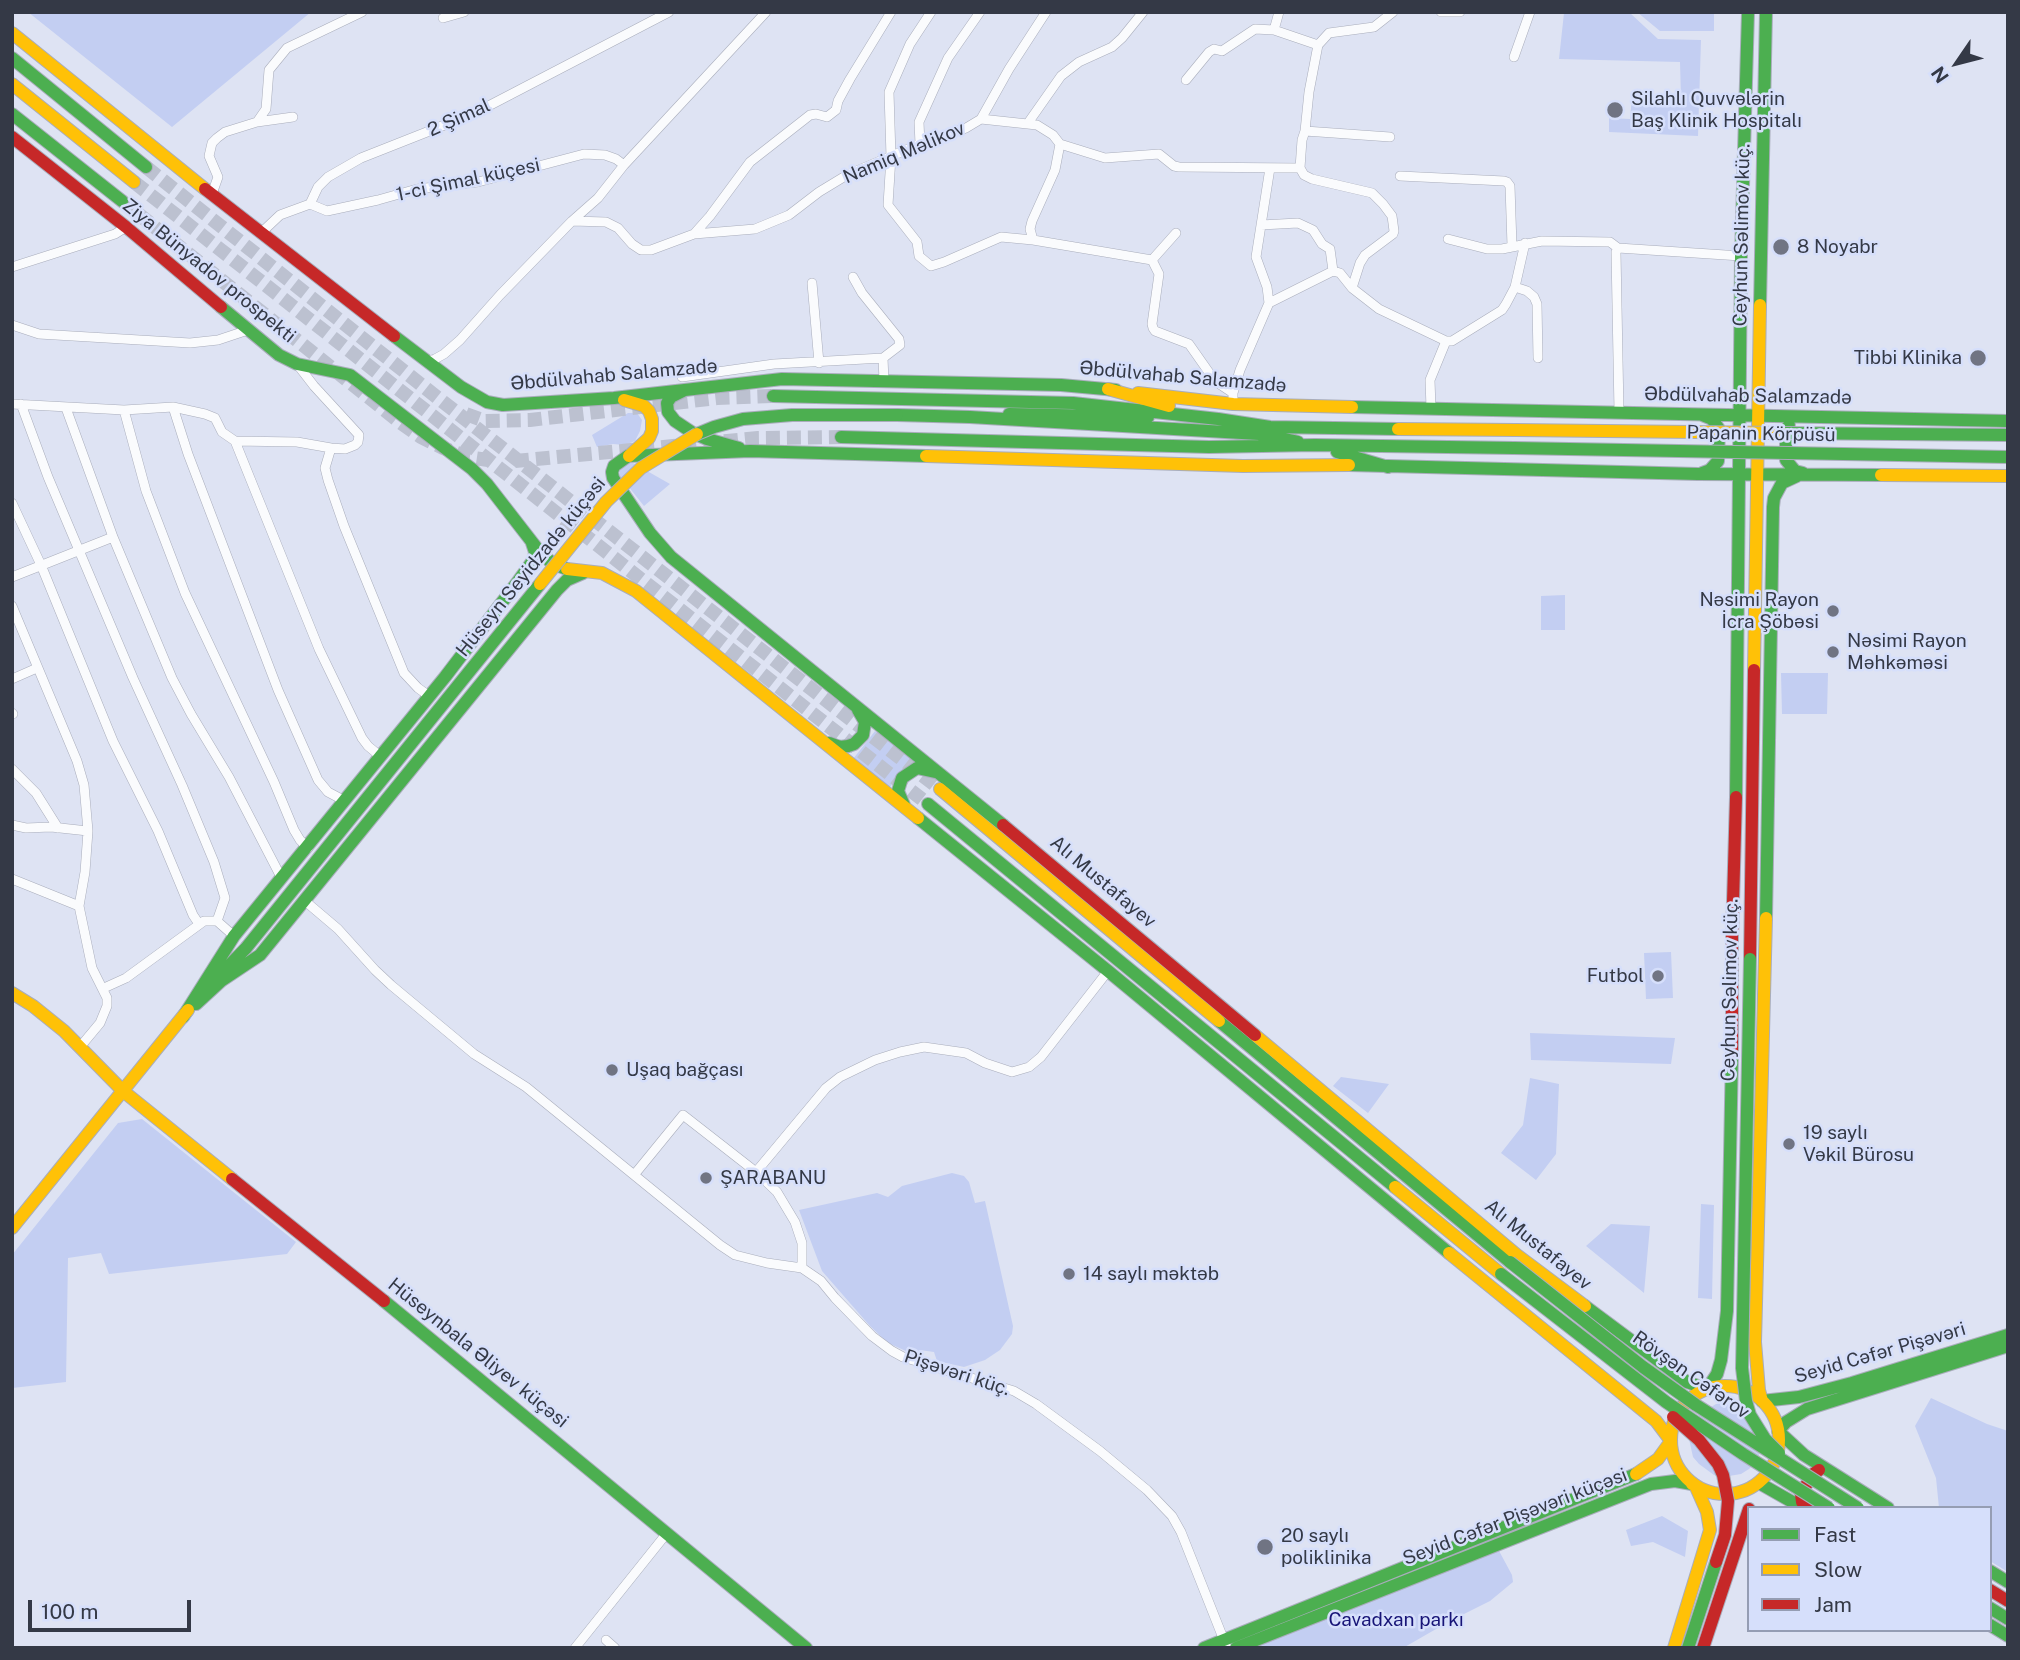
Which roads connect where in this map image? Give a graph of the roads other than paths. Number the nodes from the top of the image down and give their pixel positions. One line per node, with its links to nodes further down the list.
1 (362, 12): 28 (street)
2 (464, 12): 17 (street)
3 (669, 12): 44 (street, 2 Şimal)
4 (766, 12): 36 (street)
5 (891, 12): 50 (street)
6 (931, 12): 35 (street)
7 (980, 12): 33 (street)
8 (1046, 12): 27 (street)
9 (1143, 12): 29 (street)
10 (1279, 12): 18 (street)
11 (1393, 12): 20 (street)
12 (1441, 12): 13 (street)
13 (1460, 12)
14 (1530, 12): 21 (street)
15 (1748, 12): 56 (main road, Ceyhun Səlimov küç.)
16 (1766, 12): 89 (main road, Ceyhun Səlimov küç.)
17 (443, 18)
18 (1274, 30): 20 (street); 23 (street)
19 (12, 33): 42 (main road)
20 (1318, 44): 30 (street)
21 (1514, 57)
22 (12, 58): 37 (main road)
23 (1186, 80)
24 (12, 84): 41 (main road, Ziya Bünyadov prospekti)
25 (12, 114): 43 (main road, Ziya Bünyadov prospekti)
26 (293, 117): 28 (street)
27 (981, 119): 29 (street, Namiq Məlikov); 33 (street, Namiq Məlikov)
28 (257, 122): 42 (street)
29 (1028, 123): 34 (street, Namiq Məlikov)
30 (1305, 131): 32 (street); 39 (street)
31 (12, 137): 47 (main road, Ziya Bünyadov prospekti)
32 (1391, 137)
33 (920, 144): 35 (street, Namiq Məlikov)
34 (1060, 144): 38 (street, Namiq Məlikov); 52 (street)
35 (891, 158): 50 (street, Namiq Məlikov); 52 (street)
36 (624, 165): 44 (street, 1-ci Şimal küçesi); 45 (street)
37 (146, 167)
38 (1270, 168): 39 (street, Namiq Məlikov); 46 (street)
39 (1300, 168): 62 (street)
40 (1399, 176): 54 (street)
41 (134, 182)
42 (212, 194): 48 (main road)
43 (122, 201)
44 (310, 205): 48 (street)
45 (572, 221): 50 (street); 70 (street)
46 (1261, 225): 59 (street); 64 (street)
47 (126, 227): 58 (street); 66 (main road, Ziya Bünyadov prospekti)
48 (262, 232): 70 (main road)
49 (1176, 233): 57 (street)
50 (694, 234)
51 (1448, 239): 54 (street)
52 (1034, 240): 57 (street)
53 (1525, 243): 54 (street); 55 (street); 63 (street)
54 (1512, 246)
55 (1618, 248): 56 (street); 86 (street)
56 (1741, 256): 88 (main road, Ceyhun Səlimov küç.)
57 (1152, 260): 78 (street)
58 (12, 267)
59 (1333, 271): 62 (street); 64 (street)
60 (853, 277): 68 (street)
61 (812, 283): 71 (street)
62 (1352, 288): 67 (street)
63 (1515, 288): 67 (street); 69 (street)
64 (1269, 303): 78 (street)
65 (12, 325): 66 (street)
66 (248, 330): 72 (main road, Ziya Bünyadov prospekti)
67 (1446, 341): 84 (street)
68 (883, 358): 71 (street); 73 (street)
69 (1538, 358)
70 (427, 361): 77 (main road, Əbdülvahab Salamzadə)
71 (819, 363): 74 (street)
72 (297, 364): 100 (street); 111 (main road, Ziya Bünyadov prospekti)
73 (884, 381): 74 (main road, Əbdülvahab Salamzadə); 75 (main road, Əbdülvahab Salamzadə)
74 (685, 383): 77 (main road, Əbdülvahab Salamzadə); 101 (main road)
75 (1108, 389): 78 (main road, Əbdülvahab Salamzadə); 80 (main road)
76 (773, 396): 82 (main road, Əbdülvahab Salamzadə)
77 (614, 398): 102 (main road, Alı Mustafayev)
78 (1233, 399): 80 (main road); 84 (main road, Əbdülvahab Salamzadə)
79 (17, 404): 83 (street); 114 (street)
80 (1163, 404): 82 (main road); 92 (main road)
81 (173, 407): 85 (street); 98 (street); 134 (street)
82 (1122, 407): 92 (main road, Əbdülvahab Salamzadə)
83 (66, 408): 85 (street); 112 (street)
84 (1432, 408): 86 (main road, Əbdülvahab Salamzadə)
85 (124, 410): 141 (street)
86 (1619, 412): 87 (main road, Əbdülvahab Salamzadə)
87 (1701, 414): 88 (main road, Əbdülvahab Salamzadə); 105 (main road)
88 (1739, 415): 89 (main road, Əbdülvahab Salamzadə); 106 (main road, Ceyhun Səlimov küç.)
89 (1759, 416): 91 (main road, Əbdülvahab Salamzadə); 107 (main road, Ceyhun Səlimov küç.)
90 (970, 417): 94 (main road); 99 (main road); 153 (main road, Hüseyn Seyidzadə küçəsi, bridge)
91 (1805, 417): 93 (main road, Əbdülvahab Salamzadə); 108 (main road)
92 (1217, 419): 94 (main road, Əbdülvahab Salamzadə)
93 (2008, 421)
94 (1270, 427): 95 (main road, Əbdülvahab Salamzadə)
95 (1516, 430): 96 (main road, Papanin Körpüsü, bridge)
96 (2008, 435)
97 (841, 437): 99 (main road)
98 (235, 441): 100 (street); 130 (street)
99 (1315, 446): 103 (main road, Papanin Körpüsü, bridge); 104 (main road)
100 (331, 448): 126 (street)
101 (750, 451): 102 (main road); 104 (main road)
102 (628, 456): 128 (main road, Alı Mustafayev)
103 (2008, 457)
104 (1388, 467): 105 (main road)
105 (1698, 474): 106 (main road)
106 (1738, 474): 107 (main road); 162 (main road, Ceyhun Səlimov küç.)
107 (1757, 474): 108 (main road); 113 (main road, Ceyhun Səlimov küç.)
108 (1808, 474): 109 (main road); 117 (main road, Ceyhun Səlimov küç.)
109 (2008, 476)
110 (12, 503): 115 (street)
111 (523, 529): 116 (main road); 119 (main road)
112 (113, 537): 114 (street); 144 (street)
113 (1756, 544): 117 (main road); 120 (main road, Ceyhun Səlimov küç.)
114 (79, 550): 115 (street); 147 (street)
115 (41, 565): 118 (street); 148 (street)
116 (589, 571): 122 (main road); 129 (main road)
117 (1772, 573): 120 (main road); 142 (main road, Ceyhun Səlimov küç.)
118 (12, 577)
119 (516, 584): 122 (main road); 124 (main road)
120 (1755, 599): 137 (main road, Ceyhun Səlimov küç.)
121 (12, 606): 123 (street)
122 (532, 621): 127 (main road)
123 (37, 668): 125 (street); 140 (street)
124 (445, 677): 126 (main road); 127 (main road)
125 (12, 679)
126 (429, 696): 130 (main road)
127 (472, 696): 145 (main road)
128 (848, 698): 129 (main road); 132 (main road, Alı Mustafayev)
129 (820, 738): 136 (main road)
130 (380, 756): 134 (main road)
131 (12, 769): 139 (street)
132 (939, 773): 136 (main road); 163 (main road, Alı Mustafayev)
133 (940, 789): 159 (main road, Alı Mustafayev)
134 (345, 801): 141 (main road)
135 (928, 804): 166 (main road, Rövşən Cəfərov, bridge)
136 (908, 811): 150 (main road)
137 (1753, 820): 142 (main road); 173 (main road, Ceyhun Səlimov küç., bridge)
138 (12, 825): 139 (street)
139 (58, 828): 140 (street)
140 (88, 831): 146 (street)
141 (308, 848): 144 (main road)
142 (1768, 870): 161 (main road, Ceyhun Səlimov küç.)
143 (12, 879): 146 (street)
144 (282, 879): 149 (main road)
145 (305, 901): 153 (main road); 157 (street)
146 (79, 906): 151 (street)
147 (217, 921): 148 (street); 149 (street)
148 (199, 924): 151 (street)
149 (234, 936): 153 (main road)
150 (1108, 971): 156 (street); 167 (main road)
151 (104, 988): 154 (street)
152 (12, 993): 154 (main road, Hüseynbala Əliyev küçəsi)
153 (183, 1017): 155 (main road)
154 (80, 1047): 155 (main road, Hüseynbala Əliyev küçəsi)
155 (123, 1091): 158 (main road); 183 (main road, Hüseynbala Əliyev küçəsi)
156 (756, 1172): 157 (street); 160 (street)
157 (634, 1175): 160 (street)
158 (12, 1228)
159 (1510, 1262): 173 (main road, Rövşən Cəfərov, bridge)
160 (802, 1268): 196 (street, Pişəvəri küç.)
161 (1756, 1310): 162 (main road); 169 (main road, Ceyhun Səlimov küç.)
162 (1727, 1311): 168 (main road, Ceyhun Səlimov küç.)
163 (1605, 1323): 167 (main road); 168 (main road, Alı Mustafayev)
164 (2008, 1335): 169 (main road, Seyid Cəfər Pişəvəri)
165 (2008, 1346): 170 (main road, Seyid Cəfər Pişəvəri)
166 (1593, 1347): 179 (main road, Rövşən Cəfərov, bridge); 203 (main road, bridge)
167 (1580, 1358): 171 (main road)
168 (1707, 1389): 169 (main road); 171 (main road)
169 (1762, 1401): 170 (main road)
170 (1779, 1431): 172 (main road); 174 (main road)
171 (1671, 1441): 175 (main road); 186 (main road, Seyid Cəfər Pişəvəri küçəsi)
172 (1837, 1476): 178 (main road); 181 (main road)
173 (1812, 1479): 180 (main road, Rövşən Cəfərov, bridge)
174 (1759, 1483): 175 (main road); 176 (main road); 177 (main road)
175 (1695, 1485): 184 (main road); 186 (main road, Seyid Cəfər Pişəvəri küçəsi)
176 (1750, 1506)
177 (1801, 1506)
178 (1804, 1506)
179 (1826, 1506)
180 (1855, 1506)
181 (1885, 1506)
182 (1747, 1515): 185 (main road)
183 (667, 1533): 197 (street); 199 (main road, Hüseynbala Əliyev küçəsi)
184 (1709, 1536): 185 (main road); 202 (main road)
185 (1736, 1549): 204 (main road)
186 (1441, 1560): 196 (main road, Seyid Cəfər Pişəvəri küçəsi); 201 (main road, Seyid Cəfər Pişəvəri küçəsi)
187 (1992, 1572): 188 (main road)
188 (2008, 1582)
189 (1992, 1591): 190 (main road)
190 (2008, 1601)
191 (1992, 1609): 192 (main road)
192 (2008, 1619)
193 (1992, 1626): 194 (main road)
194 (2008, 1636)
195 (607, 1640): 198 (street)
196 (1225, 1644): 200 (main road, Seyid Cəfər Pişəvəri küçəsi)
197 (575, 1648)
198 (615, 1648)
199 (806, 1648)
200 (1203, 1648)
201 (1236, 1648)
202 (1674, 1648)
203 (1688, 1648)
204 (1703, 1648)

